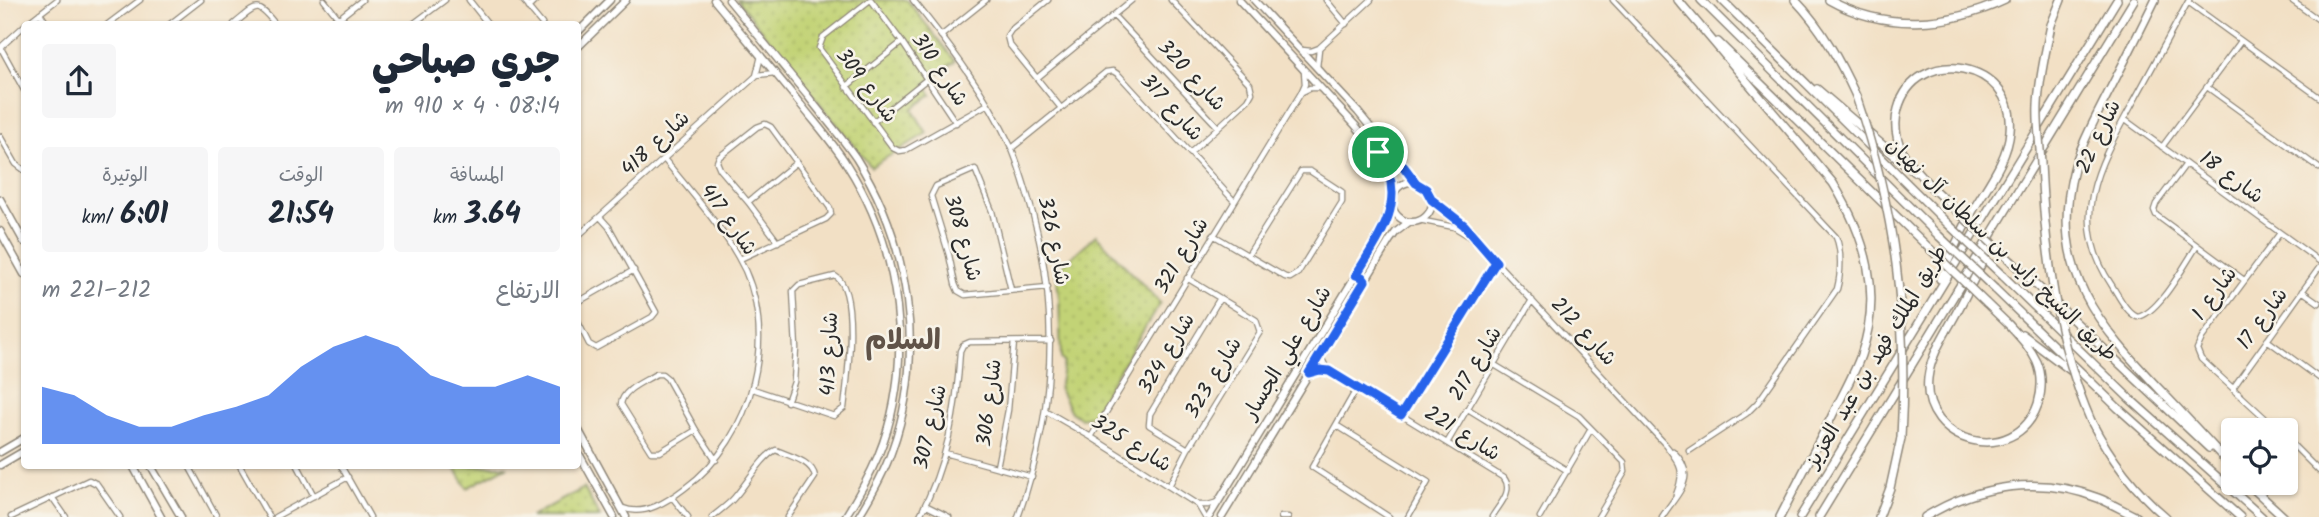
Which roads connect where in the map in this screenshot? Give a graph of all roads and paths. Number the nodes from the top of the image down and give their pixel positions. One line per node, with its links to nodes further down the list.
1 (57, 0): 40 (street)
2 (140, 0): 48 (street)
3 (201, 0): 49 (street)
4 (324, 0): 44 (street)
5 (362, 0): 44 (street)
6 (445, 0): 52 (street)
7 (469, 0): 53 (street)
8 (522, 0): 37 (street)
9 (536, 0): 37 (street)
10 (610, 0): 57 (street)
11 (713, 0): 64 (street)
12 (729, 0): 90 (street)
13 (871, 0): 60 (street, شارع 310); 73 (street, شارع 309)
14 (914, 0): 58 (street, شارع 326)
15 (986, 0): 58 (street)
16 (1048, 0): 70 (street)
17 (1132, 0): 41 (street)
18 (1171, 0): 83 (street)
19 (1239, 0): 38 (street)
20 (1326, 0): 55 (street)
21 (1371, 0): 55 (street)
22 (1613, 0): 169 (street)
23 (1678, 0): 43 (highway)
24 (1701, 0): 151 (highway, طريق الشيخ زايد بن سلطان آل نهيان, bridge)
25 (1722, 0): 66 (highway, طريق الشيخ زايد بن سلطان آل نهيان)
26 (1795, 0): 236 (highway, bridge)
27 (1829, 0): 28 (highway)
28 (2004, 0)
29 (2061, 0): 239 (highway, bridge)
30 (2117, 0): 136 (highway, طريق الملك فهد بن عبد العزيز)
31 (2134, 0): 109 (highway, طريق الملك فهد بن عبد العزيز)
32 (2155, 0): 174 (highway)
33 (2291, 0): 45 (street)
34 (625, 1): 61 (street)
35 (1255, 1): 38 (street); 39 (street)
36 (2188, 1): 59 (street); 80 (street, شارع 22)
37 (528, 8): 54 (street)
38 (1247, 9): 42 (street)
39 (1264, 10): 42 (street); 63 (street)
40 (40, 13): 46 (street); 47 (street)
41 (1114, 16): 70 (street); 83 (street, شارع 320)
42 (1255, 16): 67 (street)
43 (1693, 17): 137 (highway, bridge); 233 (highway)
44 (338, 19)
45 (2319, 20)
46 (30, 21)
47 (45, 21)
48 (112, 21)
49 (174, 21)
50 (238, 21): 51 (street)
51 (272, 21)
52 (417, 21)
53 (486, 21)
54 (539, 21)
55 (1346, 24): 62 (street)
56 (21, 29): 72 (street)
57 (581, 29)
58 (942, 36): 78 (street, شارع 326)
59 (2241, 41): 74 (street); 77 (street)
60 (902, 42): 71 (street, شارع 310); 73 (street)
61 (581, 44)
62 (1319, 48): 63 (street); 65 (street)
63 (1301, 50): 65 (street)
64 (761, 57): 68 (street); 69 (street)
65 (1317, 67): 85 (street)
66 (1791, 69): 99 (highway); 241 (highway, طريق الشيخ زايد بن سلطان آل نهيان, bridge)
67 (1304, 70): 75 (street); 76 (street, شارع 321)
68 (775, 74): 69 (street); 92 (street)
69 (756, 76): 91 (street, شارع 418)
70 (1037, 78): 79 (street)
71 (927, 79): 81 (street); 82 (street, شارع 310)
72 (21, 85)
73 (846, 87): 81 (street, شارع 309)
74 (2207, 87): 86 (street); 95 (street)
75 (1321, 88): 76 (street); 88 (street)
76 (1301, 93): 103 (street, شارع 321)
77 (2319, 97)
78 (988, 104): 82 (street, شارع 309); 87 (street, شارع 326)
79 (1060, 108): 87 (street, شارع 317); 89 (street, شارع 317)
80 (2124, 119): 86 (street, شارع 18); 117 (street, شارع 22)
81 (873, 122): 82 (street, شارع 309)
82 (956, 123)
83 (1217, 127): 89 (street)
84 (0, 136): 97 (street)
85 (1388, 146): 88 (street); 98 (street)
86 (2162, 147): 94 (street, شارع 18)
87 (1012, 148): 129 (street, شارع 326)
88 (1378, 152): 101 (street)
89 (1190, 153): 103 (street, شارع 317)
90 (853, 154): 92 (street); 105 (street)
91 (664, 159): 106 (street, شارع 418); 119 (street, شارع 417)
92 (843, 159): 96 (street)
93 (797, 162): 104 (street); 104 (street); 116 (street)
94 (2186, 164): 112 (street, شارع 18); 117 (street)
95 (2318, 166)
96 (849, 167): 105 (street); 164 (street)
97 (21, 168)
98 (1416, 183): 101 (street); 102 (street)
99 (1932, 188): 136 (highway); 178 (highway, bridge)
100 (0, 200): 114 (street)
101 (1393, 200): 108 (street); 125 (street, شارع علي الجسار)
102 (1432, 200): 107 (street); 115 (street, شارع 212)
103 (1234, 201): 113 (street, شارع 321)
104 (748, 202): 116 (street)
105 (883, 210): 172 (street)
106 (600, 217): 111 (street, شارع 418); 124 (street)
107 (1419, 220): 108 (street); 115 (street, شارع 212)
108 (1409, 222): 128 (street, شارع علي الجسار)
109 (2000, 222): 137 (highway); 235 (highway, طريق الملك فهد بن عبد العزيز)
110 (0, 231): 123 (street)
111 (581, 233)
112 (2280, 233): 120 (street, شارع 18); 127 (street, شارع 1)
113 (1213, 235): 118 (street); 126 (street, شارع 321)
114 (21, 237)
115 (1478, 241): 121 (street, شارع 212)
116 (778, 242): 119 (street)
117 (2197, 246): 127 (street)
118 (1248, 255): 118 (street)
119 (740, 259): 149 (street, شارع 417)
120 (2319, 261)
121 (1496, 262): 134 (street, شارع 212); 154 (street)
122 (2319, 268): 131 (street, شارع 17)
123 (21, 269)
124 (634, 270): 133 (street); 138 (street)
125 (1356, 275): 128 (street); 162 (street, شارع علي الجسار)
126 (1187, 278): 132 (street, شارع 323); 160 (street, شارع 321)
127 (2244, 280): 148 (street, شارع 1)
128 (1365, 281): 142 (street, شارع علي الجسار)
129 (1048, 287): 130 (street, شارع 308); 140 (street, شارع 326)
130 (1011, 290): 130 (street, شارع 308)
131 (2302, 291): 135 (street); 139 (street, شارع 17)
132 (1220, 298): 166 (street, شارع 323); 166 (street, شارع 324)
133 (581, 300)
134 (1532, 300): 143 (street, شارع 217); 232 (street, شارع 212)
135 (2319, 303)
136 (1928, 305): 234 (highway, طريق الملك فهد بن عبد العزيز)
137 (2008, 324): 151 (highway)
138 (581, 329)
139 (2267, 340): 146 (street); 148 (street, شارع 17)
140 (1051, 341): 141 (street, شارع 307); 153 (street, شارع 326)
141 (1014, 342): 173 (street, شارع 307); 182 (street, شارع 306)
142 (1320, 355): 144 (street, شارع 221); 145 (street, شارع علي الجسار)
143 (1493, 364): 152 (street, شارع 217); 157 (street)
144 (1329, 371): 145 (street); 147 (street, شارع 221)
145 (1309, 373): 165 (street, شارع علي الجسار)
146 (2319, 378)
147 (1357, 388): 154 (street, شارع 221); 156 (street)
148 (2233, 388): 155 (street, شارع 1)
149 (753, 389): 150 (street, شارع 413); 179 (street, شارع 417)
150 (788, 402): 150 (street, شارع 413)
151 (2118, 408): 240 (highway, طريق الشيخ زايد بن سلطان آل نهيان)
152 (1468, 409): 163 (street, شارع 217); 189 (street)
153 (1046, 411): 160 (street, شارع 325); 192 (street, شارع 326)
154 (1401, 415): 163 (street, شارع 221)
155 (2265, 418)
156 (1336, 425): 227 (street); 228 (street)
157 (1591, 429): 189 (street); 231 (street)
158 (696, 430): 158 (street); 179 (street)
159 (581, 434): 201 (street)
160 (1091, 437): 193 (street, شارع 325)
161 (21, 440): 170 (street)
162 (1254, 442): 165 (street); 168 (street, شارع علي الجسار)
163 (1447, 443): 229 (street, شارع 221)
164 (881, 448): 172 (street); 177 (street)
165 (1264, 448): 176 (street, شارع علي الجسار)
166 (1188, 449): 193 (street, شارع 323)
167 (2298, 450): 190 (street)
168 (1249, 451): 176 (street); 198 (street, شارع علي الجسار)
169 (1689, 451)
170 (0, 452)
171 (21, 453): 181 (street)
172 (891, 453): 180 (street)
173 (945, 453): 182 (street); 199 (street, شارع 307)
174 (2221, 456)
175 (581, 457): 212 (street)
176 (1258, 457): 224 (street, شارع علي الجسار)
177 (877, 458): 180 (street); 218 (street)
178 (2221, 458)
179 (716, 460): 197 (street, شارع 417)
180 (887, 463): 219 (street)
181 (0, 465)
182 (998, 467): 192 (street)
183 (135, 469): 206 (street)
184 (153, 469): 207 (street)
185 (191, 469): 208 (street)
186 (242, 469): 209 (street)
187 (300, 469): 195 (street)
188 (343, 469): 191 (street)
189 (1568, 471): 230 (street)
190 (2319, 471)
191 (348, 477): 195 (street); 211 (street)
192 (1032, 477): 222 (street, شارع 326)
193 (1169, 486): 200 (street, شارع 325)
194 (2260, 495): 242 (highway)
195 (314, 496): 210 (street)
196 (52, 497): 203 (street); 204 (street); 205 (street)
197 (672, 497): 202 (street, شارع 417); 215 (street)
198 (1218, 501): 200 (street); 223 (street, شارع علي الجسار)
199 (925, 505): 220 (street, شارع 307); 221 (street)
200 (1198, 505): 223 (street, شارع 325)
201 (621, 507): 202 (street); 213 (street)
202 (647, 511): 214 (street, شارع 417)
203 (11, 517)
204 (66, 517)
205 (120, 517)
206 (160, 517)
207 (181, 517)
208 (217, 517)
209 (269, 517)
210 (275, 517)
211 (370, 517)
212 (614, 517)
213 (626, 517)
214 (640, 517)
215 (688, 517)
216 (712, 517): 217 (street)
217 (788, 517)
218 (845, 517)
219 (858, 517)
220 (919, 517)
221 (949, 517)
222 (1018, 517)
223 (1207, 517)
224 (1222, 517)
225 (1281, 517): 226 (street)
226 (1288, 517)
227 (1389, 517)
228 (1408, 517)
229 (1492, 517)
230 (1540, 517)
231 (1598, 517)
232 (1662, 517)
233 (1780, 517)
234 (1800, 517)
235 (1818, 517)
236 (1879, 517)
237 (1925, 517): 238 (highway)
238 (2137, 517)
239 (2166, 517)
240 (2240, 517)
241 (2262, 517)
242 (2284, 517)

